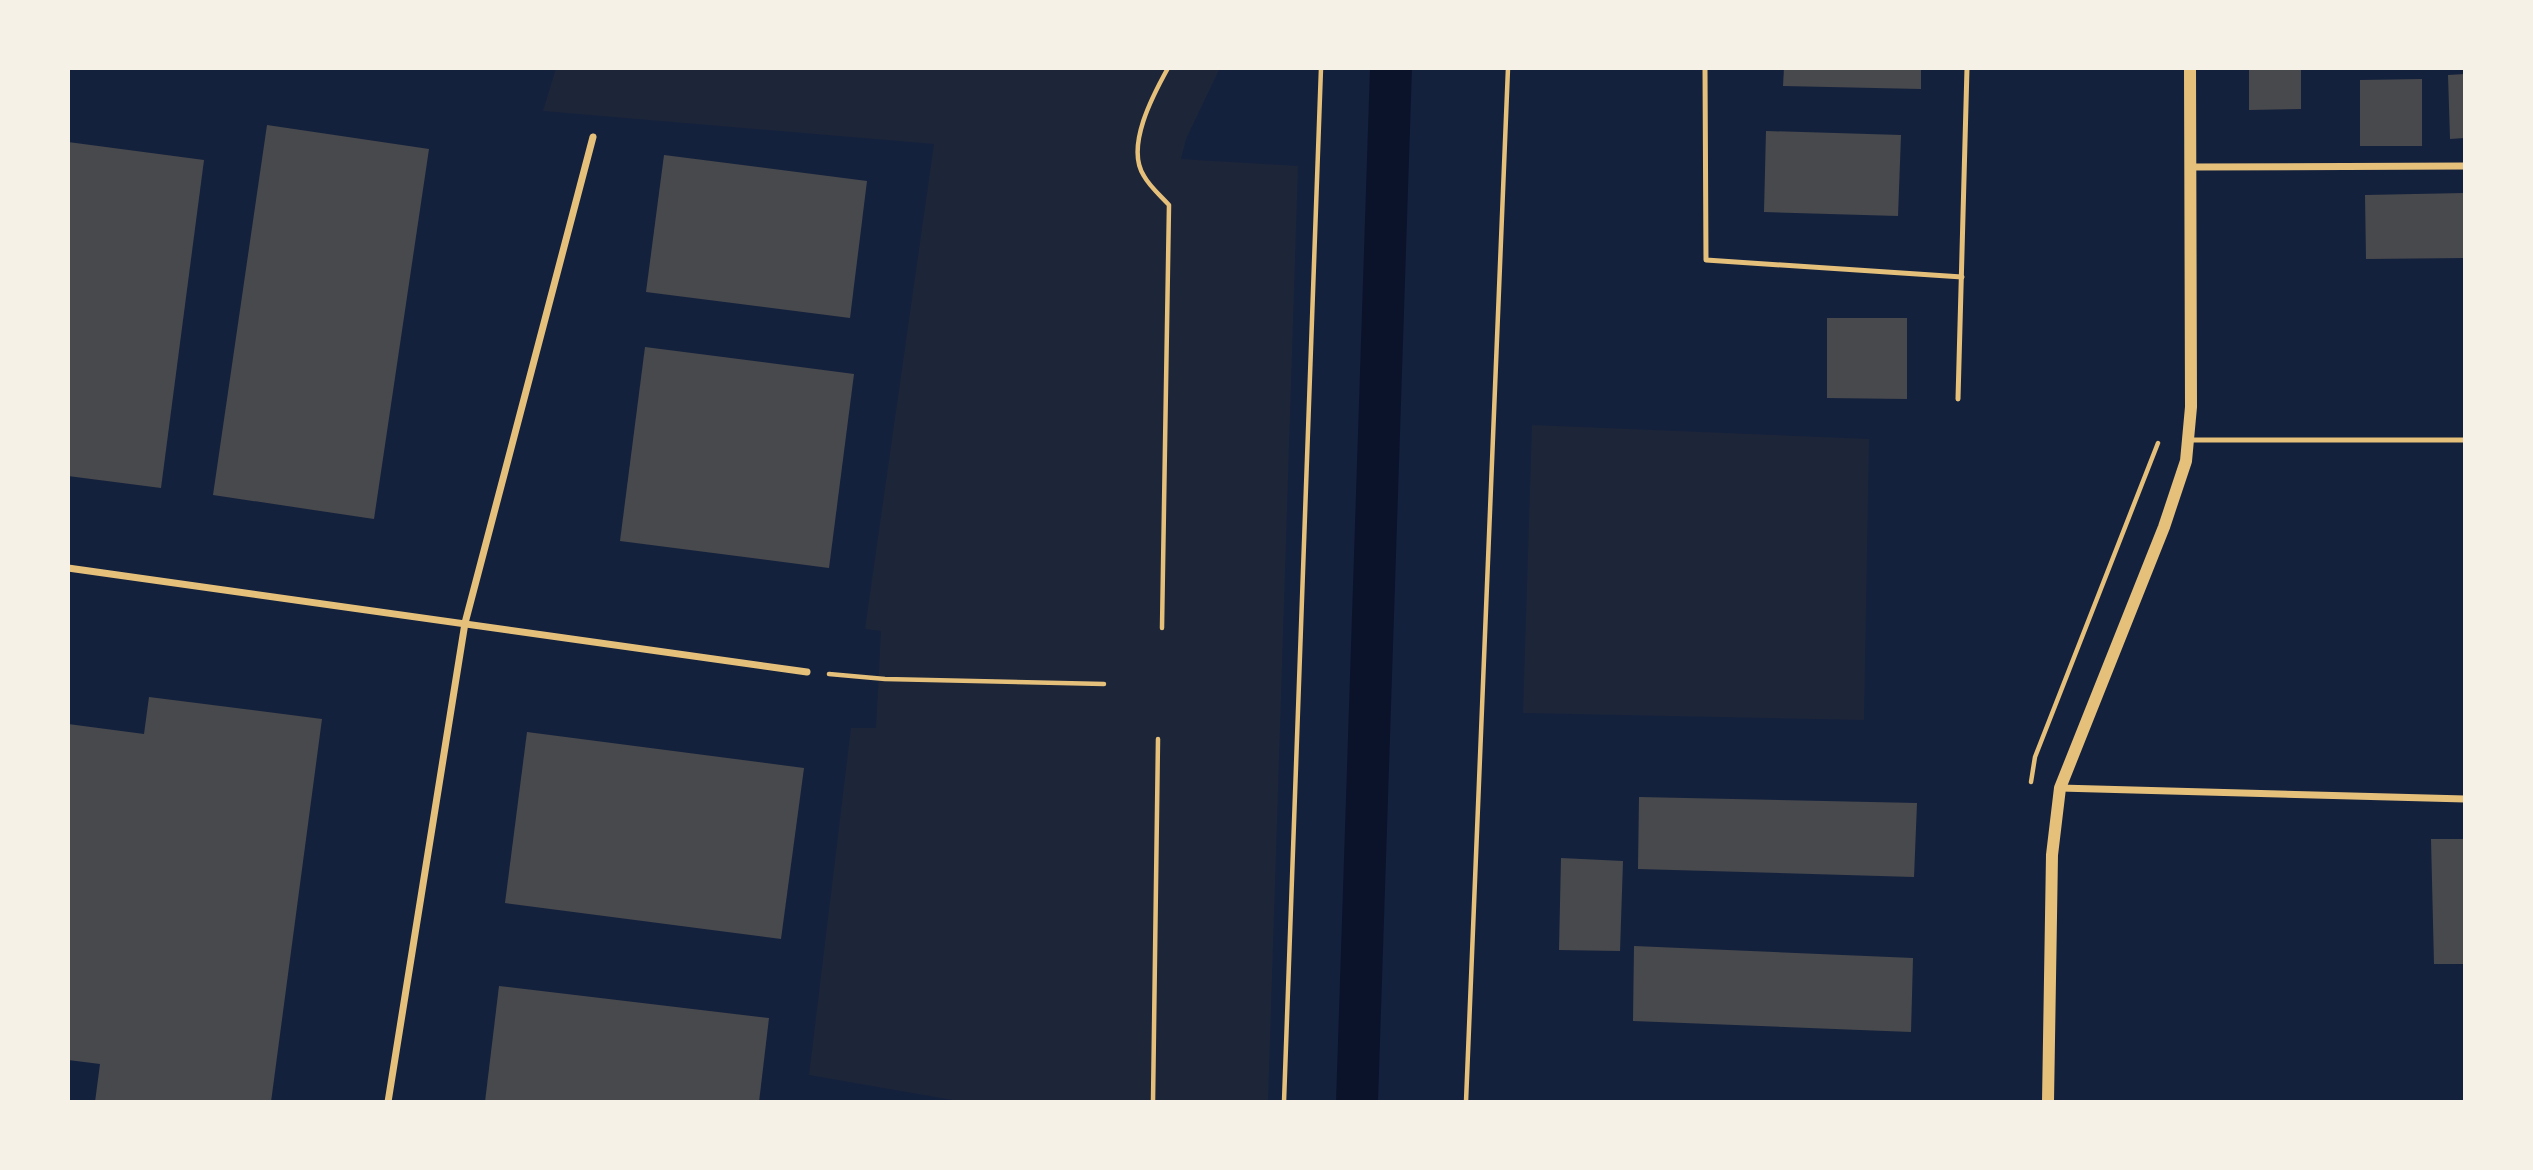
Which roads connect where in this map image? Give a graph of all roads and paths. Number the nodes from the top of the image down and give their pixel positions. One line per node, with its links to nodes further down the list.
1 (1168, 68): 17 (path)
2 (1321, 68): 26 (path)
3 (1508, 68): 27 (path)
4 (1705, 68): 10 (lane)
5 (1967, 68): 10 (lane)
6 (2190, 68): 9 (street)
7 (593, 137): 16 (street)
8 (2465, 166): 9 (street)
9 (2192, 167): 13 (street)
10 (1962, 277): 11 (lane)
11 (1958, 399)
12 (2160, 429): 22 (path)
13 (2188, 440): 14 (lane); 21 (street)
14 (2465, 440)
15 (68, 568): 16 (street)
16 (465, 622): 18 (street); 24 (street)
17 (1162, 628)
18 (807, 672): 19 (path)
19 (1104, 684)
20 (1158, 739): 25 (path)
21 (2060, 788): 23 (street); 28 (street)
22 (2029, 796)
23 (2465, 799)
24 (388, 1102)
25 (1153, 1102)
26 (1284, 1102)
27 (1466, 1102)
28 (2048, 1102)

